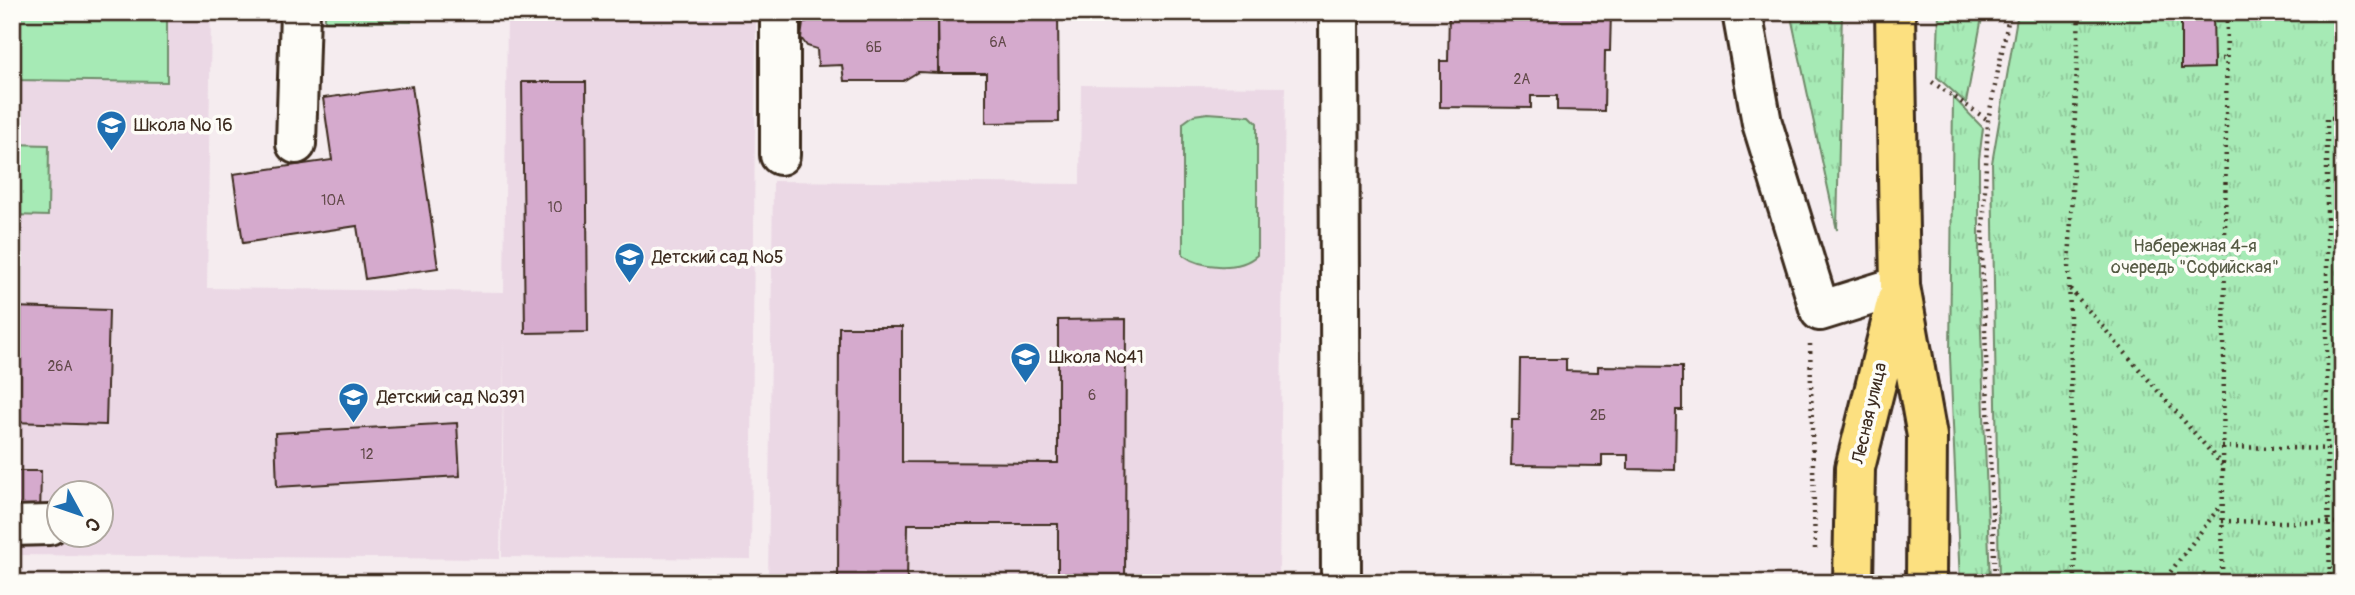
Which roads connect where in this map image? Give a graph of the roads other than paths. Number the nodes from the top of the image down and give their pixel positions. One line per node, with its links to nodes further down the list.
1 (300, 12): 6 (street)
2 (780, 12): 7 (street)
3 (1339, 12): 11 (street)
4 (1742, 12): 8 (street)
5 (1895, 12): 8 (main road, Лесная улица)
6 (296, 144)
7 (780, 156)
8 (1900, 286): 12 (main road, Лесная улица); 13 (main road, Лесная улица)
9 (46, 525): 10 (street)
10 (12, 526)
11 (1341, 583)
12 (1853, 583)
13 (1926, 583)

